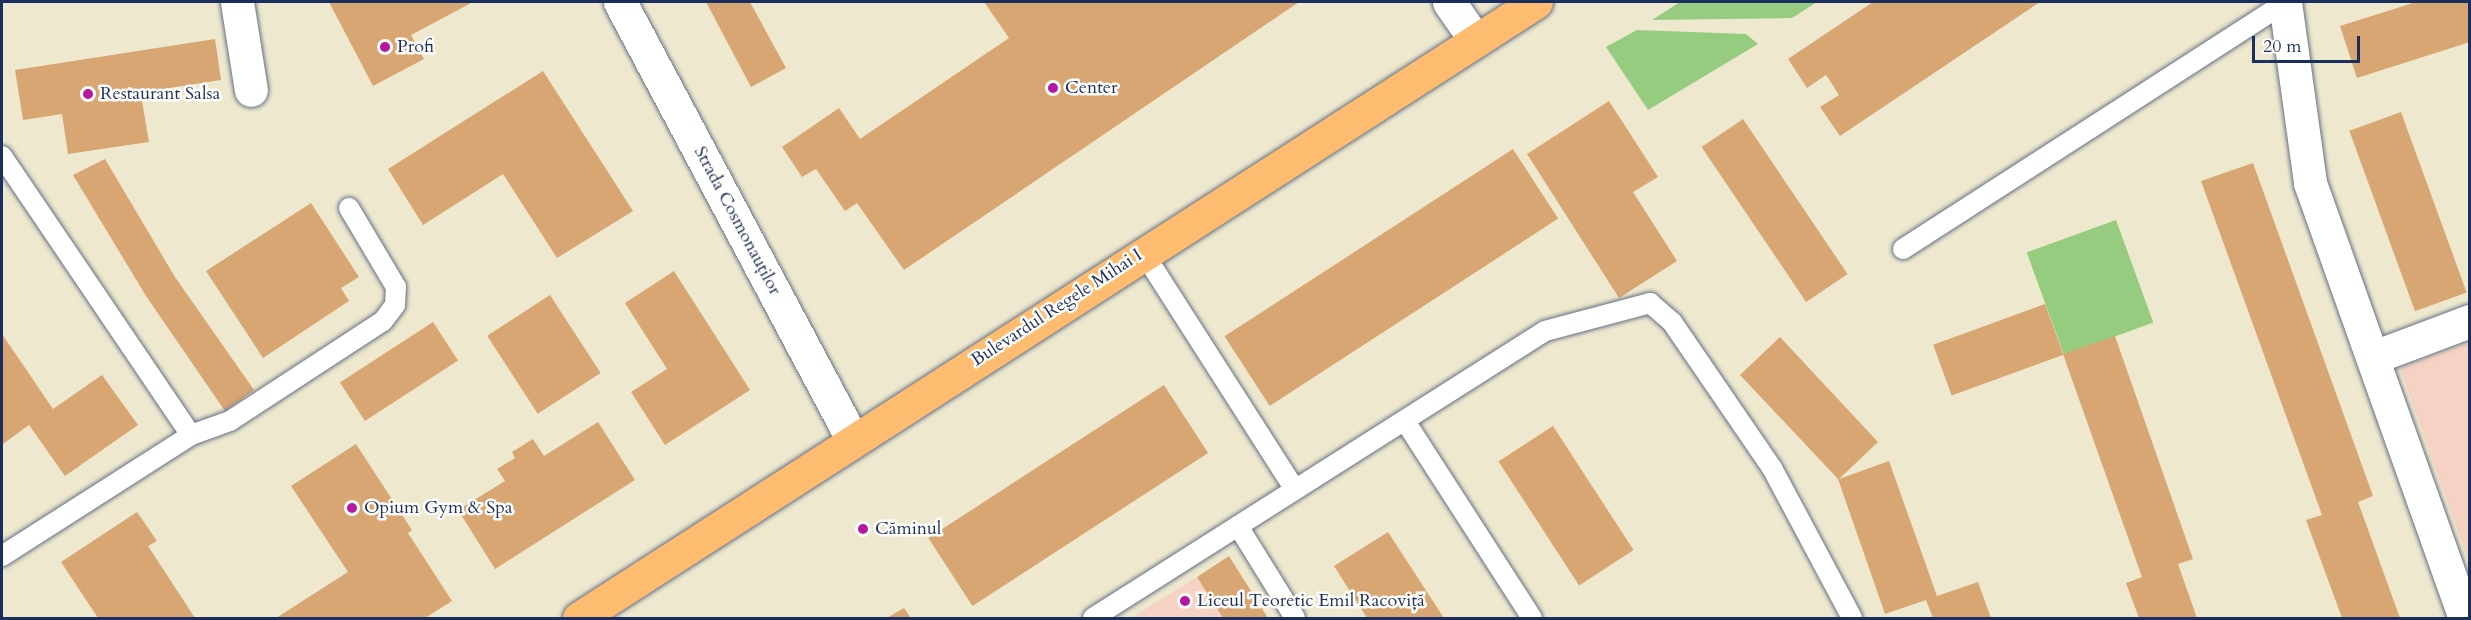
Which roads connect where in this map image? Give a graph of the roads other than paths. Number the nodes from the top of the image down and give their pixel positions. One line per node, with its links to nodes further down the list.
1 (237, 2): 7 (street)
2 (620, 2): 16 (street, Strada Cosmonauților)
3 (1449, 2): 6 (street)
4 (1536, 2): 6 (main road, Bulevardul Regele Mihai I)
5 (2286, 2): 10 (lane); 13 (street)
6 (1476, 41): 11 (main road, Bulevardul Regele Mihai I)
7 (251, 90)
8 (2, 156): 15 (lane)
9 (349, 208): 15 (lane)
10 (1903, 249)
11 (1143, 252): 16 (main road, Bulevardul Regele Mihai I); 17 (lane)
12 (2469, 321): 13 (street)
13 (2374, 357): 25 (street)
14 (1405, 421): 17 (lane); 23 (lane); 24 (lane)
15 (192, 435): 19 (lane)
16 (854, 440): 20 (main road, Bulevardul Regele Mihai I)
17 (1295, 490): 18 (lane)
18 (1238, 526): 21 (lane); 22 (lane)
19 (2, 555)
20 (579, 618)
21 (1093, 618)
22 (1295, 618)
23 (1532, 618)
24 (1852, 618)
25 (2465, 618)

